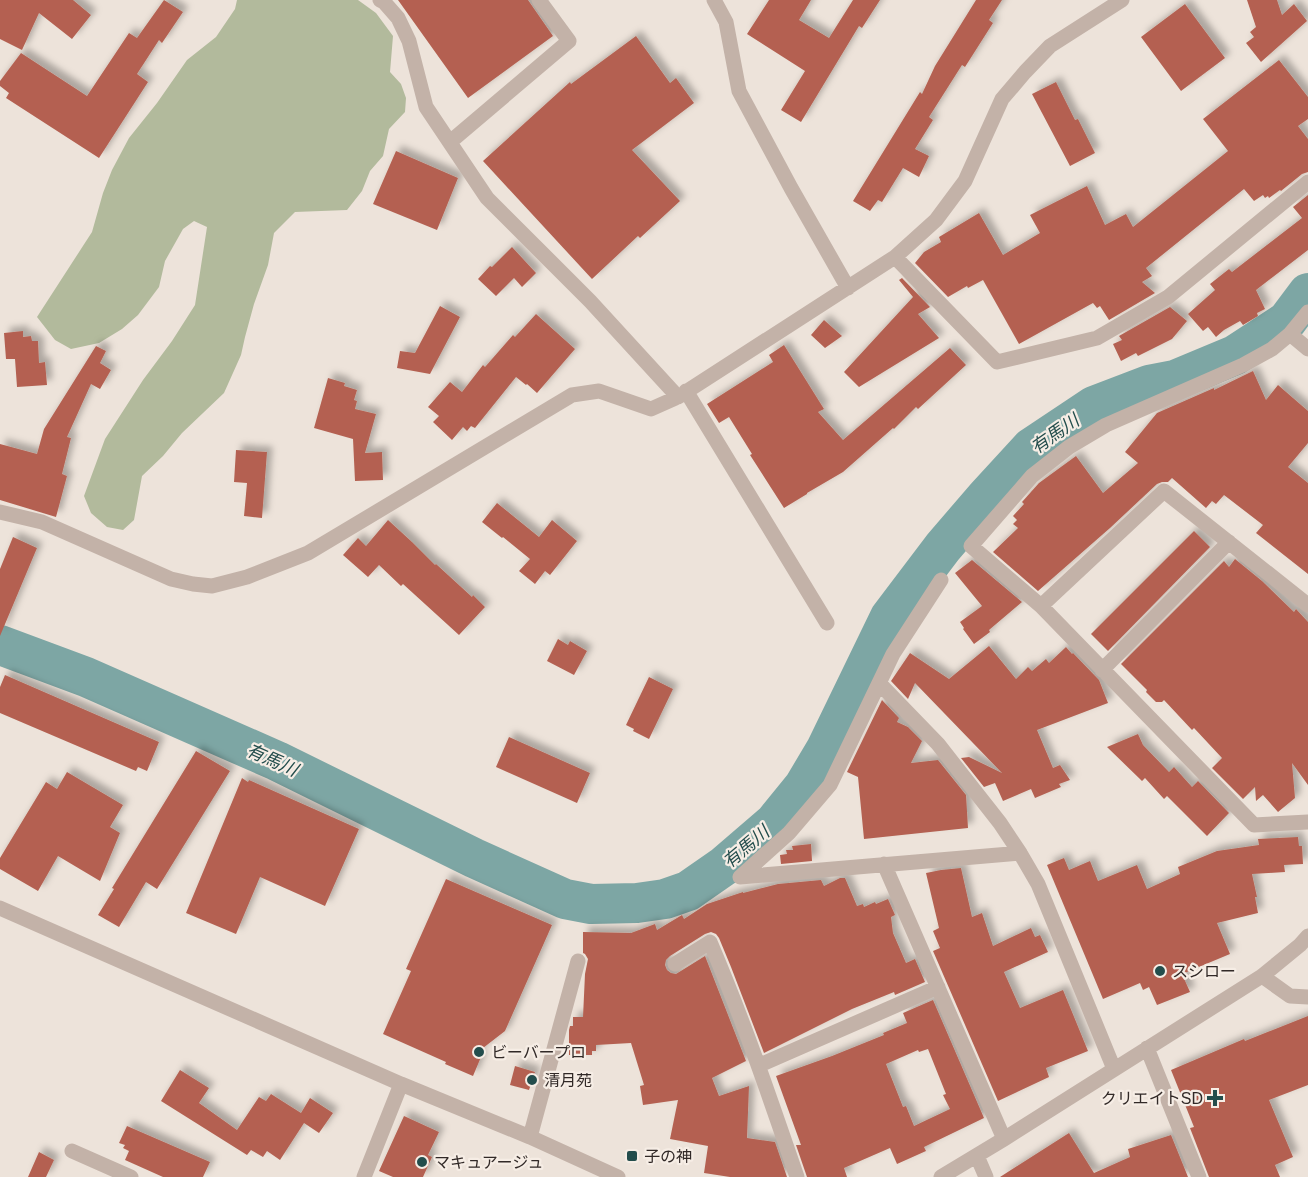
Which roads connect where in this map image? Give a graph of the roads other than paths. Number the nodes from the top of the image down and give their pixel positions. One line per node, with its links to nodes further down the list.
1 (380, 0): 5 (street)
2 (539, 0): 5 (street)
3 (714, 0): 8 (street)
4 (1122, 0): 7 (street)
5 (450, 142): 12 (street)
6 (1308, 182): 7 (street)
7 (895, 257): 8 (street)
8 (848, 288): 12 (street)
9 (1308, 312): 10 (street)
10 (1290, 334): 11 (street); 17 (street)
11 (1308, 349)
12 (682, 394): 13 (street); 18 (street)
13 (0, 512)
14 (1229, 542): 16 (street); 17 (street); 19 (street)
15 (941, 580): 20 (street)
16 (1308, 605)
17 (1041, 606): 19 (street)
18 (827, 623)
19 (1102, 670): 21 (street)
20 (879, 683): 22 (street); 23 (street)
21 (1308, 822)
22 (1020, 853): 23 (street); 33 (street)
23 (884, 864): 29 (street)
24 (0, 908): 34 (street)
25 (1308, 936): 28 (street)
26 (578, 961): 35 (street)
27 (675, 964): 32 (street)
28 (1262, 976): 30 (street); 31 (street)
29 (938, 987): 32 (street); 36 (street)
30 (1308, 997)
31 (1147, 1048): 33 (street); 45 (street)
32 (759, 1065): 42 (street)
33 (1114, 1069): 36 (street)
34 (401, 1084): 35 (street); 40 (street)
35 (530, 1137): 41 (street)
36 (1004, 1139): 38 (street)
37 (72, 1152): 39 (street)
38 (977, 1156): 43 (street); 44 (street)
39 (131, 1177)
40 (364, 1177)
41 (618, 1177)
42 (797, 1177)
43 (941, 1177)
44 (986, 1177)
45 (1199, 1177)

